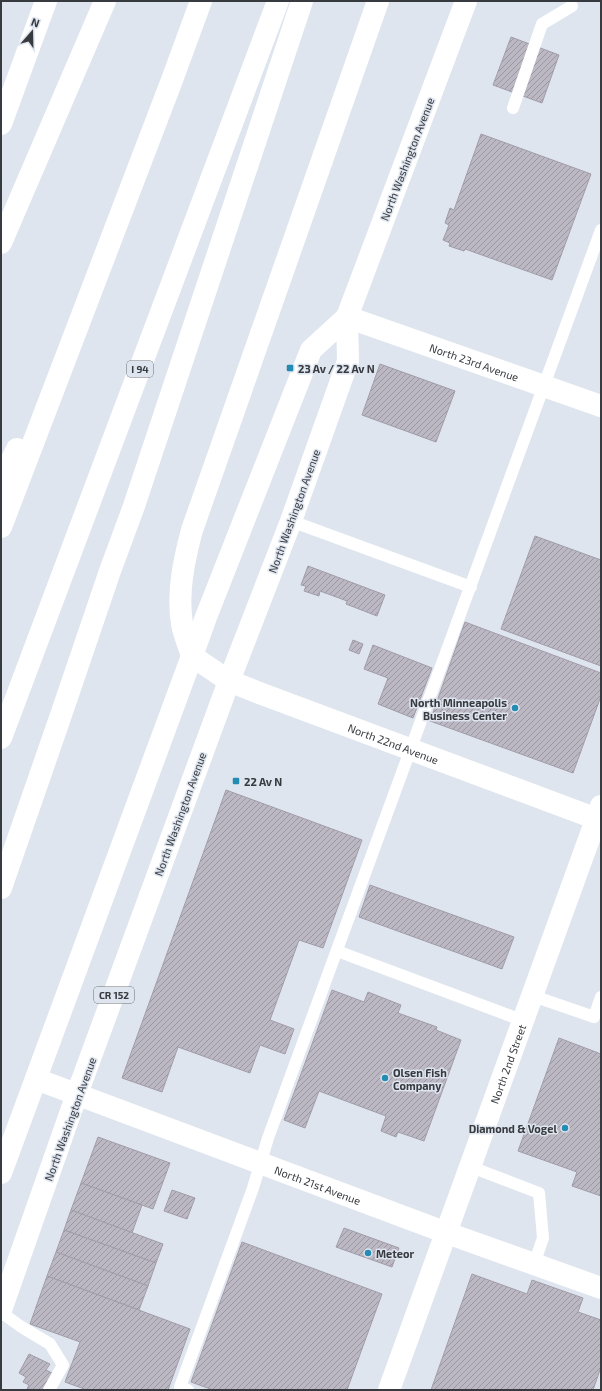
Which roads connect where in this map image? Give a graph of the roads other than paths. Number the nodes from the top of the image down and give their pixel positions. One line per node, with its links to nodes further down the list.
1 (46, 1): 10 (main road)
2 (105, 1): 12 (main road)
3 (201, 1): 13 (main road)
4 (278, 1): 23 (main road, I 94)
5 (302, 1): 26 (main road)
6 (378, 1): 21 (main road)
7 (466, 1): 14 (main road, North Washington Avenue / CR 152)
8 (572, 6): 9 (lane)
9 (513, 108)
10 (1, 124)
11 (601, 230): 15 (lane)
12 (1, 243)
13 (82, 316): 17 (main road); 19 (main road)
14 (347, 317): 15 (main road, North 23rd Avenue); 18 (main road, North Washington Avenue / CR 152); 21 (main road, North Washington Avenue / CR 152)
15 (544, 386): 16 (main road, North 23rd Avenue); 20 (lane)
16 (601, 406)
17 (1, 482)
18 (291, 521): 20 (lane); 22 (main road, North Washington Avenue / CR 152)
19 (1, 527)
20 (471, 588): 24 (lane)
21 (192, 656): 22 (main road, North 22nd Avenue); 31 (main road, North Washington Avenue / CR 152)
22 (229, 681): 24 (main road, North 22nd Avenue); 32 (main road, North Washington Avenue / CR 152)
23 (1, 738)
24 (411, 750): 25 (main road, North 22nd Avenue); 27 (lane)
25 (600, 815): 28 (main road, North 2nd Street)
26 (1, 888)
27 (337, 951): 30 (lane); 33 (lane)
28 (533, 996): 29 (lane); 30 (main road, North 2nd Street)
29 (601, 997)
30 (524, 1021): 34 (main road, North 2nd Street)
31 (36, 1079): 32 (main road, North 21st Avenue); 35 (main road, North Washington Avenue / CR 152)
32 (77, 1094): 33 (main road, North 21st Avenue); 39 (main road, North Washington Avenue / CR 152)
33 (261, 1163): 36 (main road, North 21st Avenue); 41 (lane)
34 (471, 1167): 36 (main road, North 2nd Street); 37 (lane)
35 (1, 1173)
36 (447, 1233): 37 (main road, North 21st Avenue); 42 (main road, North 2nd Street)
37 (534, 1264): 38 (main road, North 21st Avenue)
38 (601, 1288)
39 (1, 1311): 40 (lane)
40 (50, 1390)
41 (188, 1390)
42 (389, 1390)

